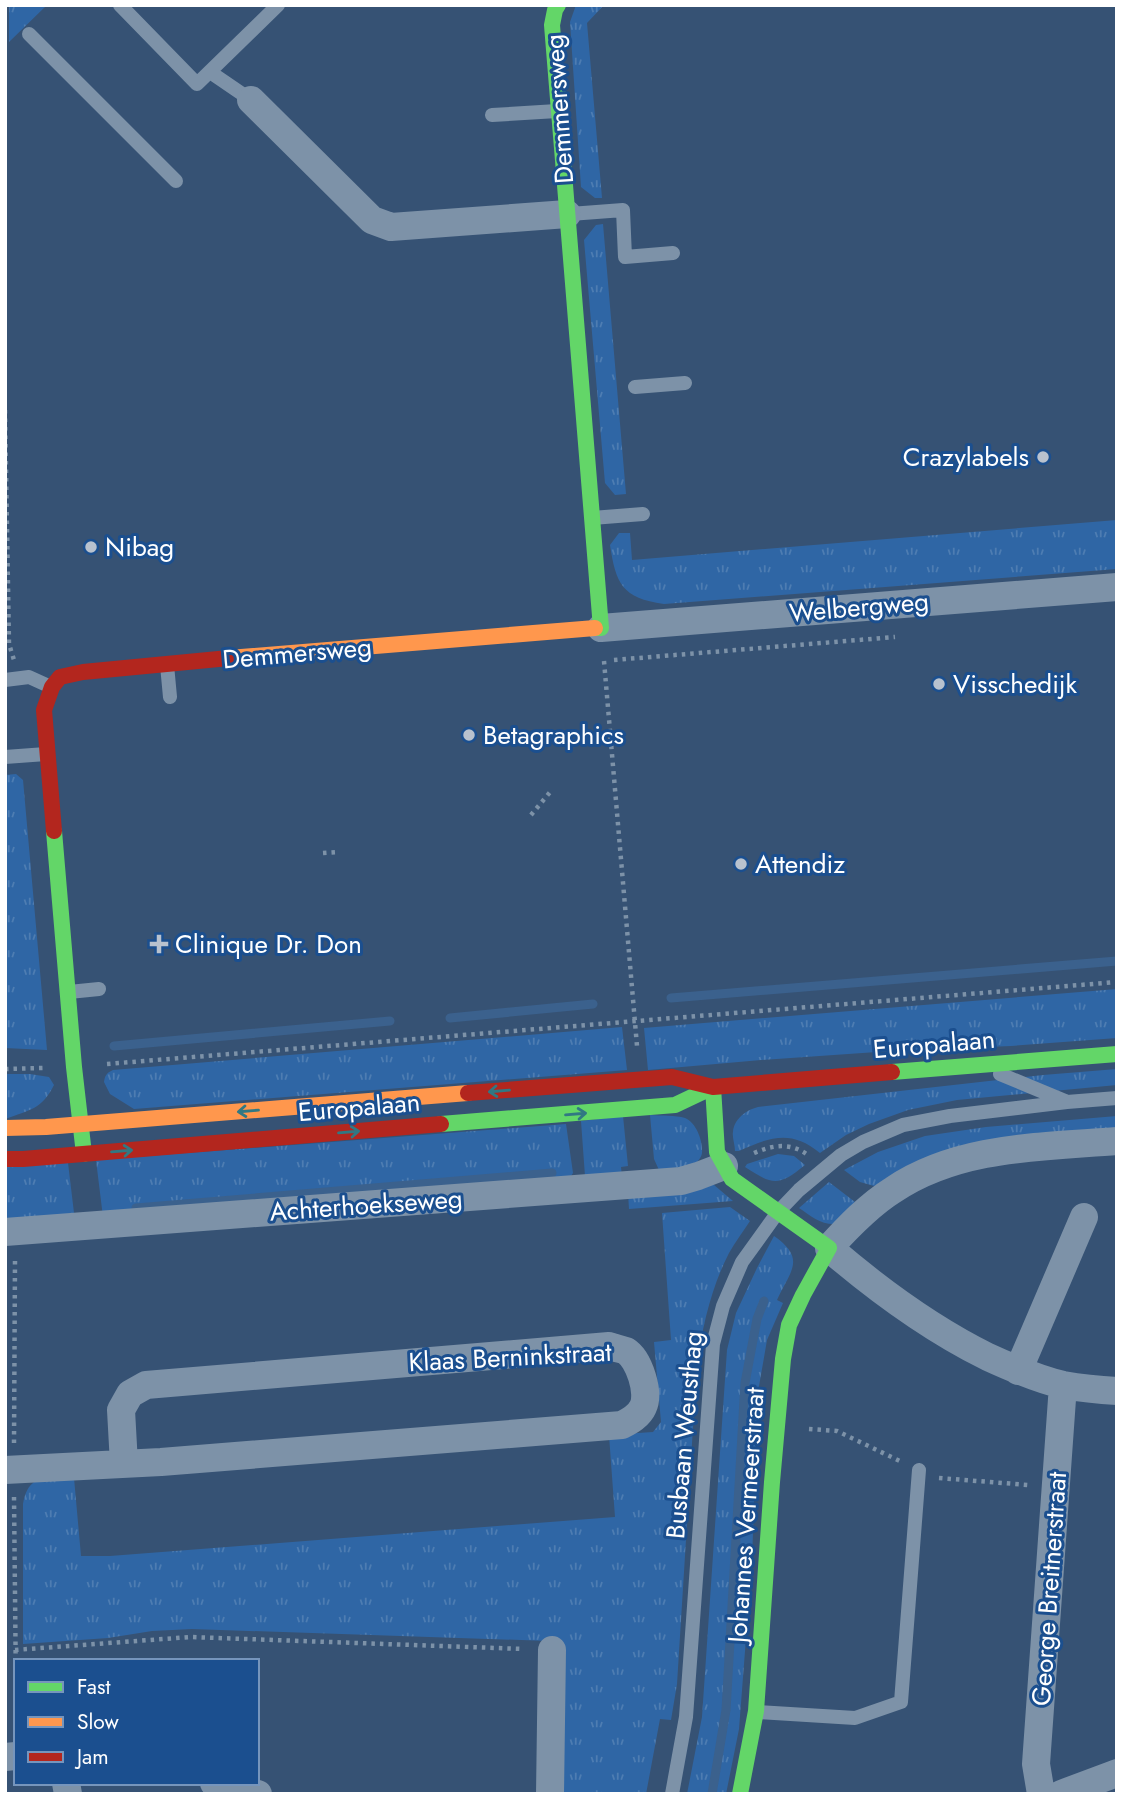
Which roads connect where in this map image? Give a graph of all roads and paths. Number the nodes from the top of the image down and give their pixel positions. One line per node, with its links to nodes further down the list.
1 (120, 5): 5 (lane)
2 (278, 5): 5 (lane)
3 (558, 5): 7 (street, Demmersweg)
4 (29, 34): 9 (lane)
5 (210, 72): 6 (lane)
6 (251, 100): 10 (street, Demmersweg)
7 (558, 111): 8 (lane); 10 (street, Demmersweg)
8 (492, 116)
9 (176, 180)
10 (567, 214): 11 (lane); 16 (street, Demmersweg)
11 (673, 253)
12 (685, 383): 13 (lane)
13 (635, 387)
14 (5, 410): 23 (path)
15 (643, 514): 16 (lane)
16 (592, 518): 18 (street, Demmersweg)
17 (1117, 587): 18 (street, Welbergweg)
18 (601, 628): 20 (path); 22 (street, Demmersweg)
19 (900, 636): 20 (path)
20 (604, 661): 21 (path); 35 (path)
21 (591, 662)
22 (167, 664): 24 (street, Demmersweg); 25 (lane)
23 (13, 679): 24 (lane)
24 (51, 687): 26 (street)
25 (170, 697)
26 (48, 754): 27 (lane); 34 (street)
27 (5, 757)
28 (551, 791): 29 (path)
29 (531, 815)
30 (337, 852): 31 (path)
31 (323, 853)
32 (1117, 982): 35 (path)
33 (99, 989): 34 (lane)
34 (68, 992): 38 (street)
35 (635, 1021): 38 (path); 39 (path)
36 (1117, 1054): 37 (street, Europalaan)
37 (979, 1065): 40 (street, Europalaan); 42 (lane)
38 (74, 1067): 43 (street)
39 (640, 1079): 40 (street, Europalaan); 43 (street, Europalaan, one-way to 43)
40 (713, 1087): 46 (street, Europalaan, one-way to 40); 48 (street)
41 (1117, 1098): 42 (lane, Busbaan Weusthag)
42 (1067, 1102): 49 (lane, Busbaan Weusthag)
43 (80, 1124): 44 (street, Europalaan); 46 (street)
44 (5, 1128)
45 (1117, 1141): 52 (street)
46 (84, 1154): 47 (street, Europalaan)
47 (5, 1159)
48 (724, 1166): 49 (street); 51 (street, Achterhoekseweg)
49 (778, 1212): 52 (street); 66 (lane, Busbaan Weusthag)
50 (1084, 1217): 53 (street)
51 (5, 1233)
52 (829, 1248): 53 (street); 61 (street, Johannes Vermeerstraat)
53 (1017, 1371): 54 (street)
54 (1063, 1385): 55 (street); 68 (street, George Breitnerstraat)
55 (1117, 1391)
56 (124, 1464): 56 (street, Klaas Berninkstraat); 57 (street, Klaas Berninkstraat)
57 (5, 1470)
58 (919, 1470): 61 (lane)
59 (15, 1650): 60 (path)
60 (552, 1650): 65 (street)
61 (757, 1712): 67 (street, Johannes Vermeerstraat)
62 (1117, 1773): 69 (street)
63 (222, 1785): 64 (street)
64 (258, 1794)
65 (550, 1794)
66 (672, 1794)
67 (740, 1794)
68 (1041, 1794)
69 (1060, 1794)

